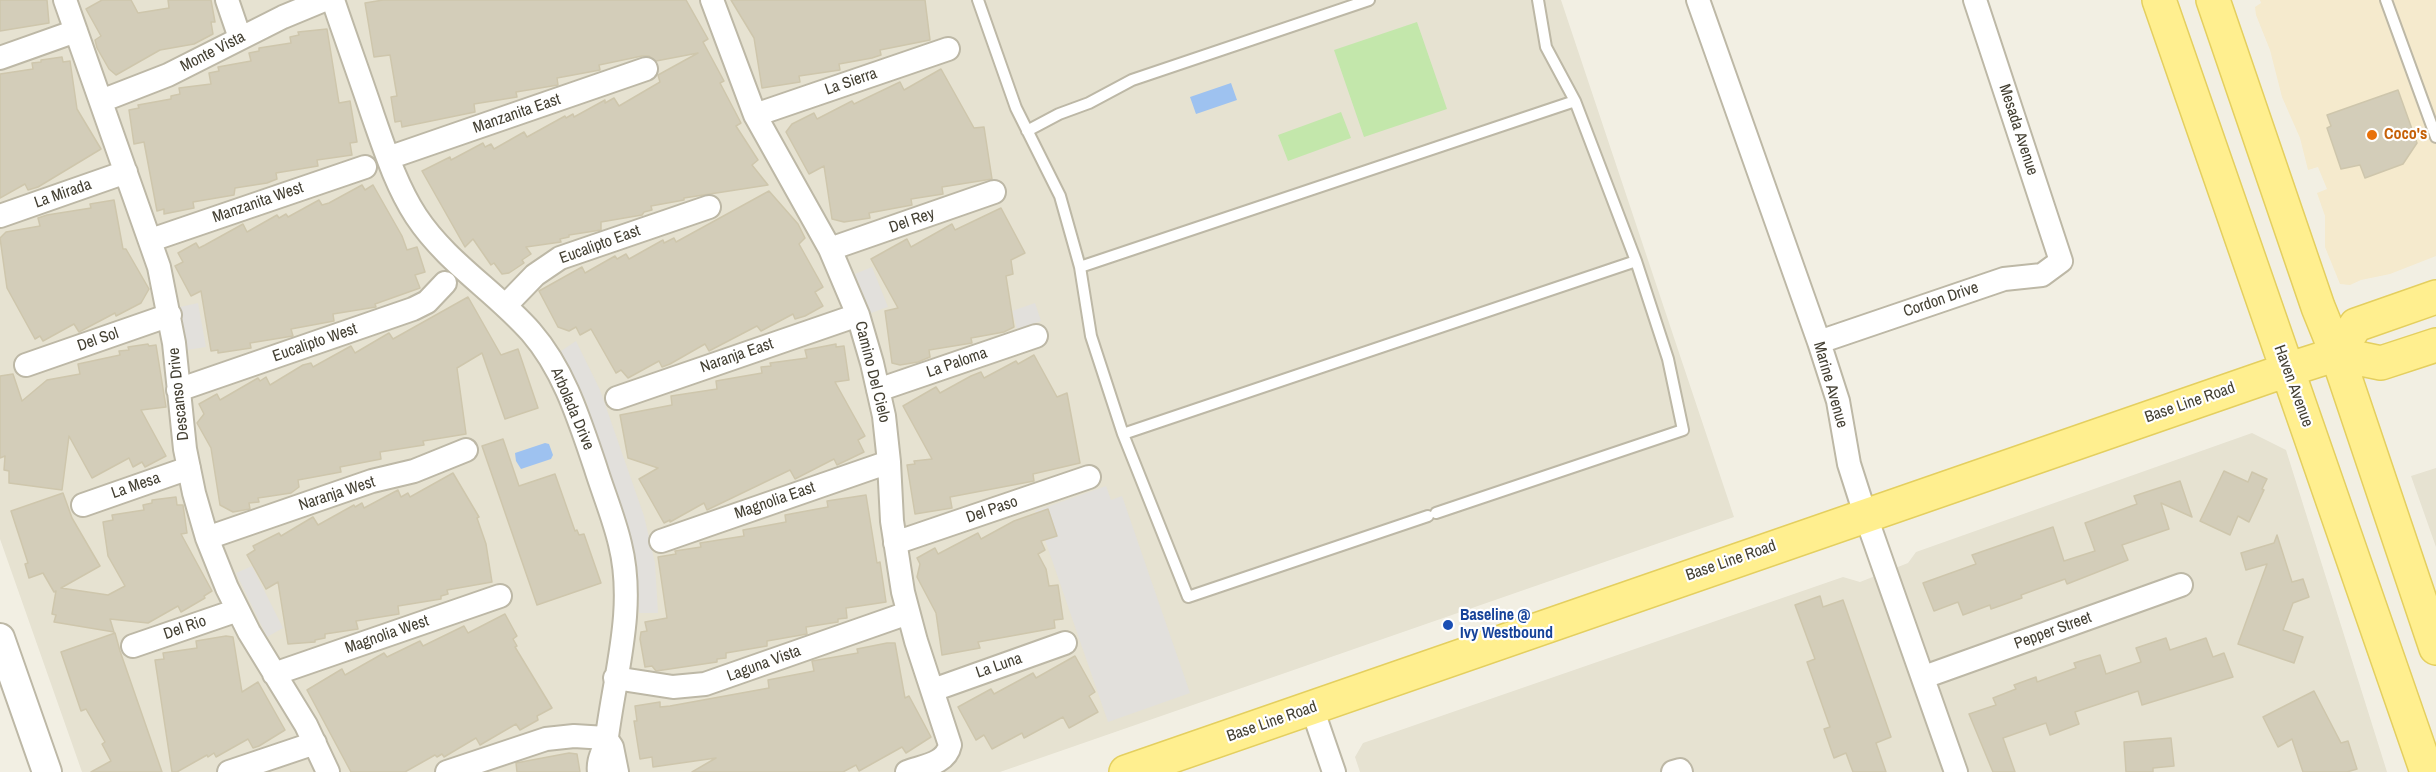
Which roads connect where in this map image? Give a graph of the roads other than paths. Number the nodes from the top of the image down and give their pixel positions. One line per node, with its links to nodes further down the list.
1 (65, 0): 14 (street, Descanso Drive)
2 (227, 0): 15 (street)
3 (324, 0): 15 (street, Monte Vista)
4 (333, 0): 24 (street, Arbolada Drive)
5 (712, 0): 21 (street, Camino Del Cielo)
6 (978, 0): 22 (lane)
7 (1369, 0): 22 (lane)
8 (1538, 0): 20 (lane)
9 (1698, 0): 41 (street, Marine Avenue)
10 (1975, 0): 33 (street, Mesada Avenue)
11 (2159, 0): 45 (main road, Haven Avenue)
12 (2213, 0): 43 (main road)
13 (2386, 0): 23 (lane)
14 (76, 31): 17 (street); 19 (street, Descanso Drive)
15 (240, 38): 19 (street, Monte Vista)
16 (948, 49): 21 (street, La Sierra)
17 (0, 57)
18 (646, 69): 24 (street, Manzanita East)
19 (101, 101): 26 (street, Descanso Drive)
20 (1575, 101): 32 (lane); 34 (lane)
21 (755, 115): 31 (street, Camino Del Cielo)
22 (1027, 131): 34 (lane)
23 (2436, 137)
24 (388, 158): 37 (street, Arbolada Drive)
25 (365, 166): 30 (street, Manzanita West)
26 (126, 172): 29 (street, La Mirada); 30 (street, Descanso Drive)
27 (994, 192): 31 (street, Del Rey)
28 (709, 207): 37 (street, Eucalipto East)
29 (0, 216)
30 (151, 240): 38 (street, Descanso Drive)
31 (830, 249): 39 (street, Camino Del Cielo)
32 (1636, 261): 49 (lane); 49 (lane)
33 (2061, 261): 41 (street, Cordon Drive)
34 (1080, 267): 49 (lane)
35 (445, 283): 46 (street, Eucalipto West)
36 (2436, 297): 43 (main road)
37 (505, 306): 69 (street, Arbolada Drive)
38 (170, 315): 44 (street, Del Sol); 46 (street, Descanso Drive)
39 (858, 315): 47 (street, Camino Del Cielo); 48 (street, Naranja East)
40 (1036, 336): 47 (street, La Paloma)
41 (1819, 342): 55 (street, Marine Avenue)
42 (2436, 345): 43 (main road, Base Line Road)
43 (2337, 354): 45 (main road, Base Line Road); 66 (main road)
44 (26, 365)
45 (2287, 370): 55 (main road, Base Line Road); 84 (main road, Haven Avenue)
46 (178, 390): 52 (street, Descanso Drive)
47 (878, 390): 51 (street, Camino Del Cielo)
48 (617, 398)
49 (1124, 434)
50 (465, 450): 56 (street, Naranja West)
51 (889, 462): 57 (street, Magnolia East); 58 (street, Camino Del Cielo)
52 (189, 468): 54 (street, La Mesa); 56 (street, Descanso Drive)
53 (1089, 477): 58 (street, Del Paso)
54 (83, 505)
55 (1865, 514): 68 (street, Marine Avenue); 71 (main road, Base Line Road)
56 (207, 538): 61 (street, Descanso Drive)
57 (661, 541)
58 (895, 543): 62 (street, Camino Del Cielo)
59 (2181, 585): 68 (street, Pepper Street)
60 (500, 596): 67 (street, Magnolia West)
61 (238, 610): 65 (street, Del Rio); 67 (street, Descanso Drive)
62 (908, 613): 69 (street, Laguna Vista); 70 (street, Camino Del Cielo)
63 (0, 638): 74 (street)
64 (1065, 643): 70 (street, La Luna)
65 (133, 646)
66 (2436, 648)
67 (274, 674): 73 (street, Descanso Drive)
68 (1924, 677): 83 (street, Marine Avenue)
69 (615, 678): 72 (street, Arbolada Drive)
70 (933, 690): 80 (street, Camino Del Cielo)
71 (1312, 708): 81 (main road, Base Line Road); 82 (street)
72 (606, 738): 77 (street); 78 (street); 79 (street, Arbolada Drive)
73 (315, 742): 75 (street); 76 (street, Descanso Drive)
74 (47, 772)
75 (229, 772)
76 (328, 772)
77 (447, 772)
78 (599, 772)
79 (617, 772)
80 (907, 772)
81 (1126, 772)
82 (1334, 772)
83 (1956, 772)
84 (2427, 772)

